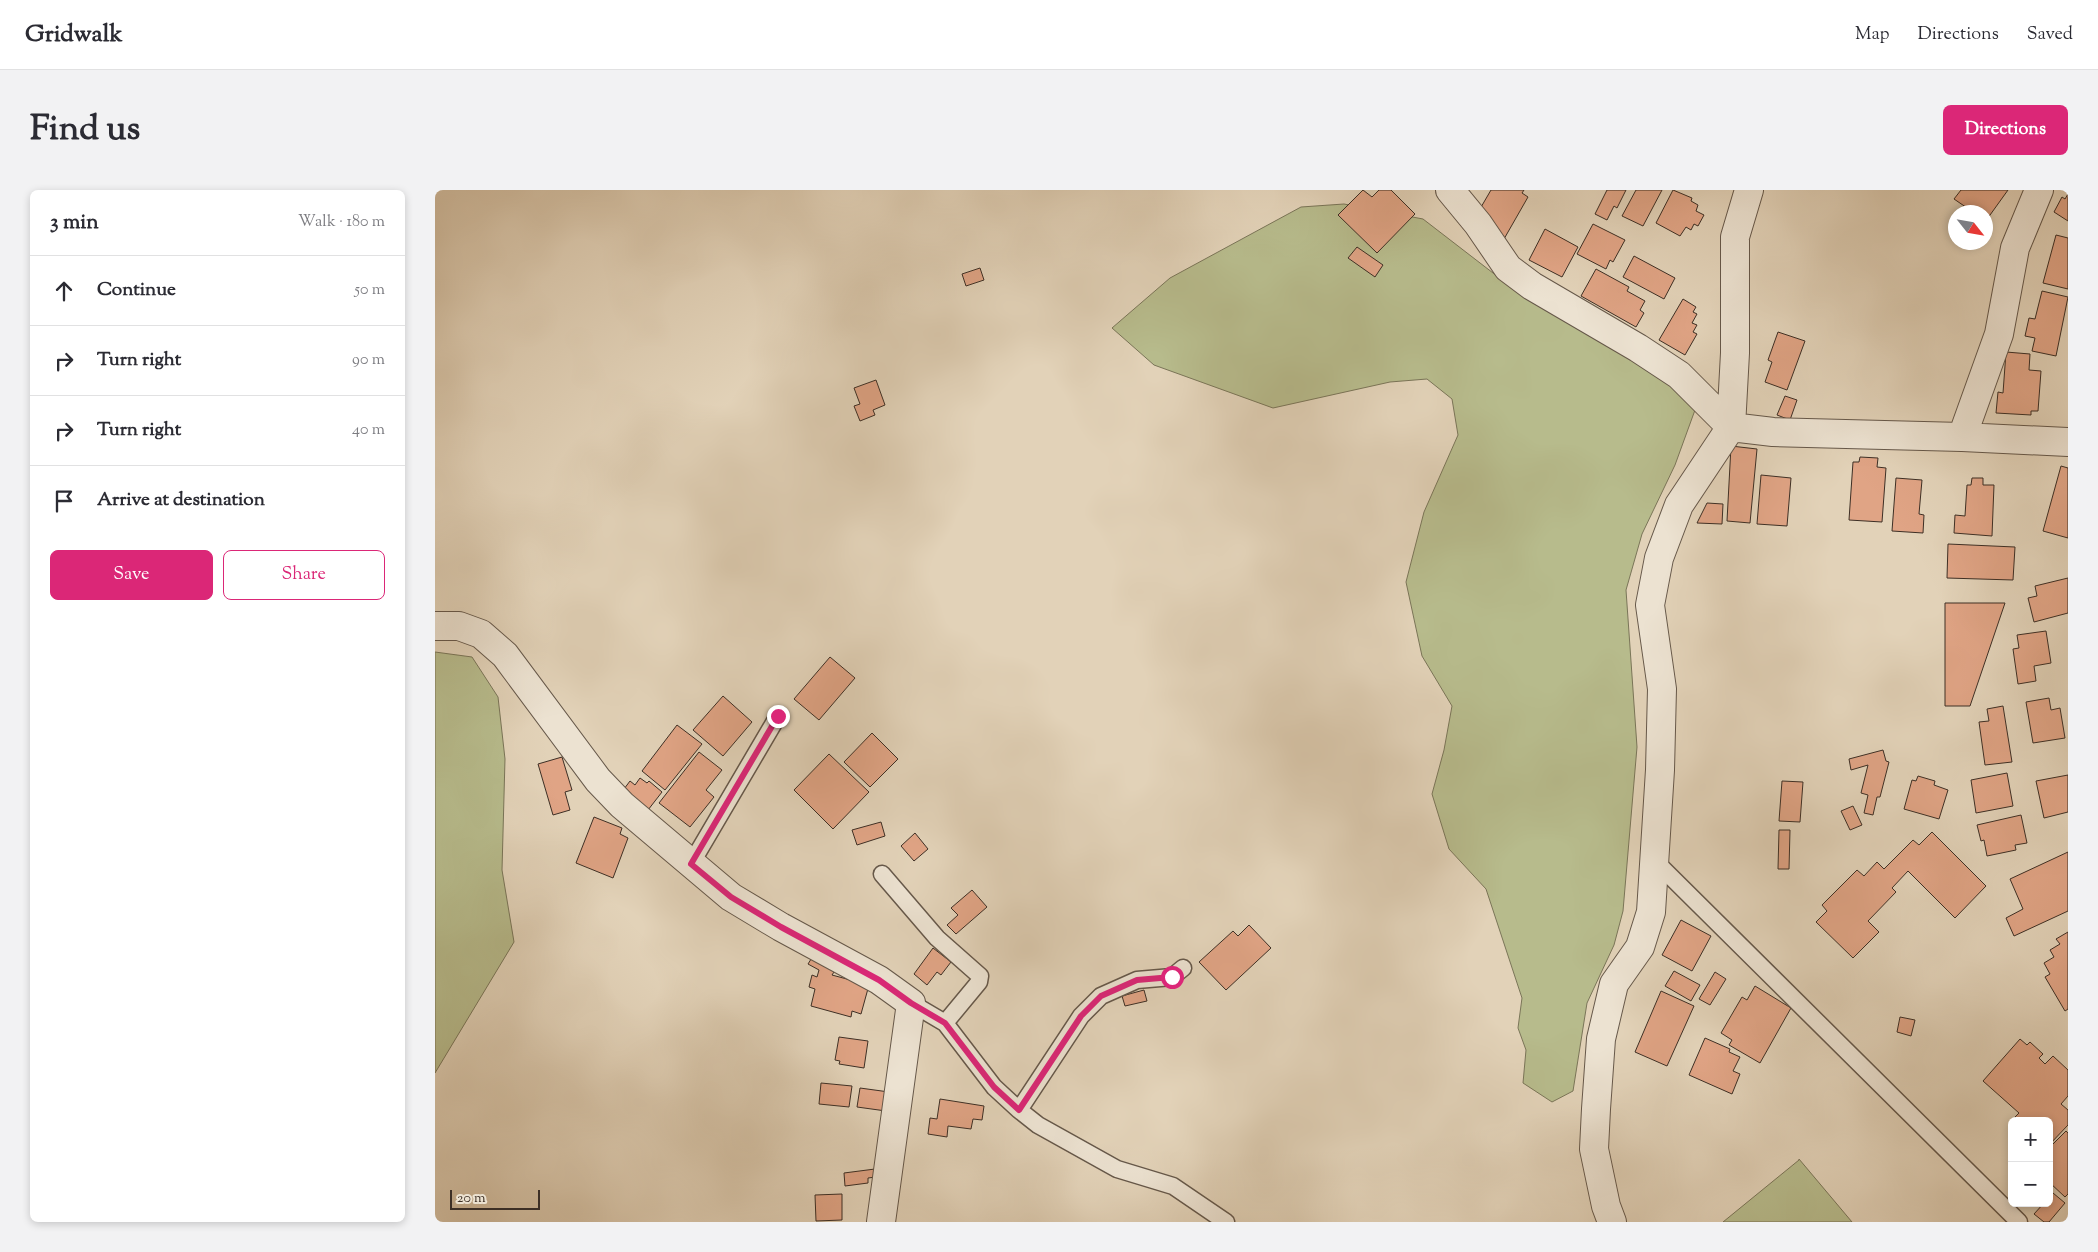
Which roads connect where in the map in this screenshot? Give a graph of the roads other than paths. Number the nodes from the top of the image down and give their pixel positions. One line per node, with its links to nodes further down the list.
1 (1449, 190): 4 (street)
2 (1749, 190): 4 (street)
3 (2039, 190): 5 (street)
4 (1731, 427): 5 (street); 9 (street)
5 (1962, 437): 6 (street)
6 (2068, 442)
7 (435, 626): 10 (street)
8 (778, 716): 10 (lane)
9 (1654, 860): 18 (street); 19 (lane)
10 (691, 864): 13 (street)
11 (882, 874): 14 (lane)
12 (1183, 968): 15 (lane)
13 (911, 1003): 14 (lane); 16 (street)
14 (945, 1023): 15 (lane)
15 (1019, 1110): 17 (lane)
16 (881, 1222)
17 (1226, 1222)
18 (1611, 1222)
19 (2019, 1222)

